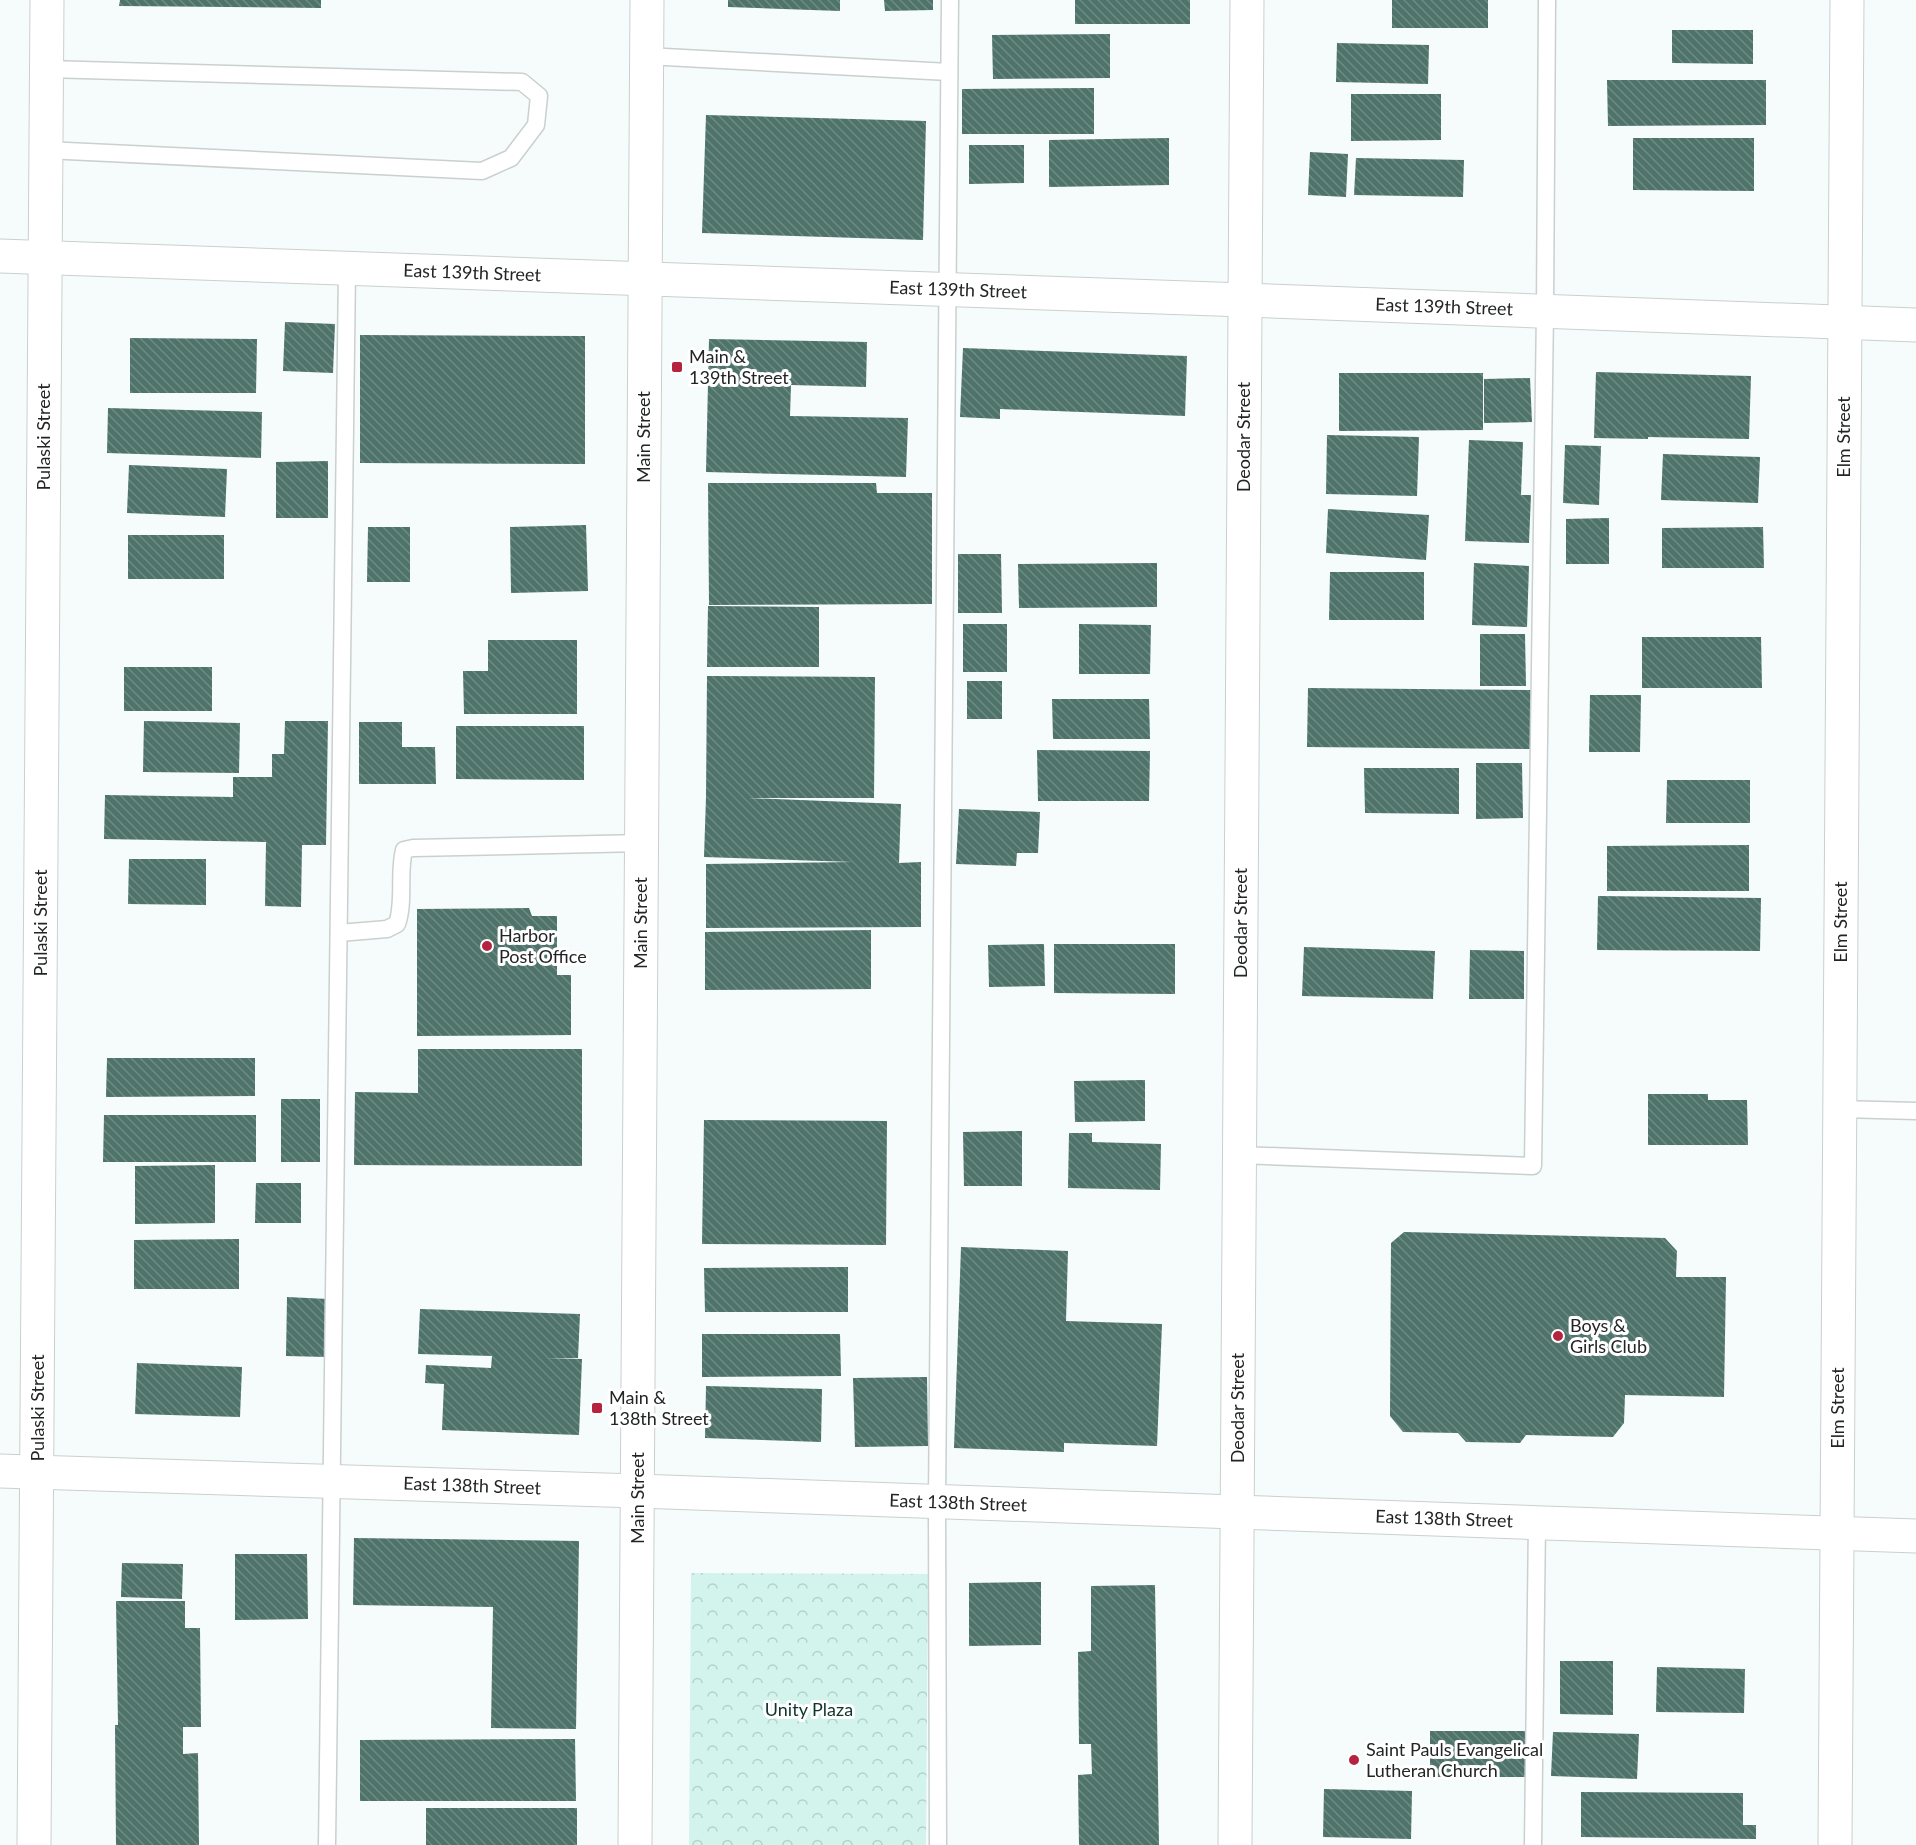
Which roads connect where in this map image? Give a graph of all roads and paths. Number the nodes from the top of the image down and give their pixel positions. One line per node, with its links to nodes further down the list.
1 (46, 0): 8 (street, Pulaski Street)
2 (647, 0): 7 (street, Main Street)
3 (950, 0): 9 (lane)
4 (1247, 0): 16 (street, Deodar Street)
5 (1547, 0): 17 (lane)
6 (1847, 0): 18 (street, Elm Street)
7 (646, 56): 9 (lane); 14 (street, Main Street)
8 (46, 69): 10 (street, Pulaski Street); 10 (lane)
9 (949, 72): 15 (lane)
10 (46, 150): 12 (street, Pulaski Street)
11 (0, 256): 12 (street, East 139th Street)
12 (45, 258): 13 (street, East 139th Street); 26 (street, Pulaski Street)
13 (347, 269): 14 (street, East 139th Street); 21 (lane)
14 (645, 280): 15 (street, East 139th Street); 20 (street, Main Street)
15 (948, 290): 16 (street, East 139th Street); 29 (lane)
16 (1245, 300): 17 (street, East 139th Street); 24 (street, Deodar Street)
17 (1545, 311): 18 (street, East 139th Street); 24 (lane)
18 (1844, 323): 19 (street, East 139th Street); 22 (street, Elm Street)
19 (1916, 325)
20 (642, 843): 21 (lane); 28 (street, Main Street)
21 (339, 933): 27 (lane)
22 (1840, 1109): 23 (lane); 32 (street, Elm Street)
23 (1916, 1111)
24 (1240, 1155): 30 (street, Deodar Street)
25 (0, 1472): 26 (street, East 138th Street)
26 (37, 1473): 27 (street, East 138th Street); 34 (street, Pulaski Street)
27 (333, 1482): 28 (street, East 138th Street); 35 (lane)
28 (638, 1491): 29 (street, East 138th Street); 36 (street, Main Street)
29 (937, 1502): 30 (street, East 138th Street); 37 (lane)
30 (1238, 1513): 31 (street, East 138th Street); 38 (street, Deodar Street)
31 (1537, 1522): 32 (street, East 138th Street); 39 (lane)
32 (1837, 1533): 33 (street, East 138th Street); 40 (street, Elm Street)
33 (1916, 1536)
34 (34, 1845)
35 (327, 1845)
36 (636, 1845)
37 (938, 1845)
38 (1235, 1845)
39 (1533, 1845)
40 (1835, 1845)

